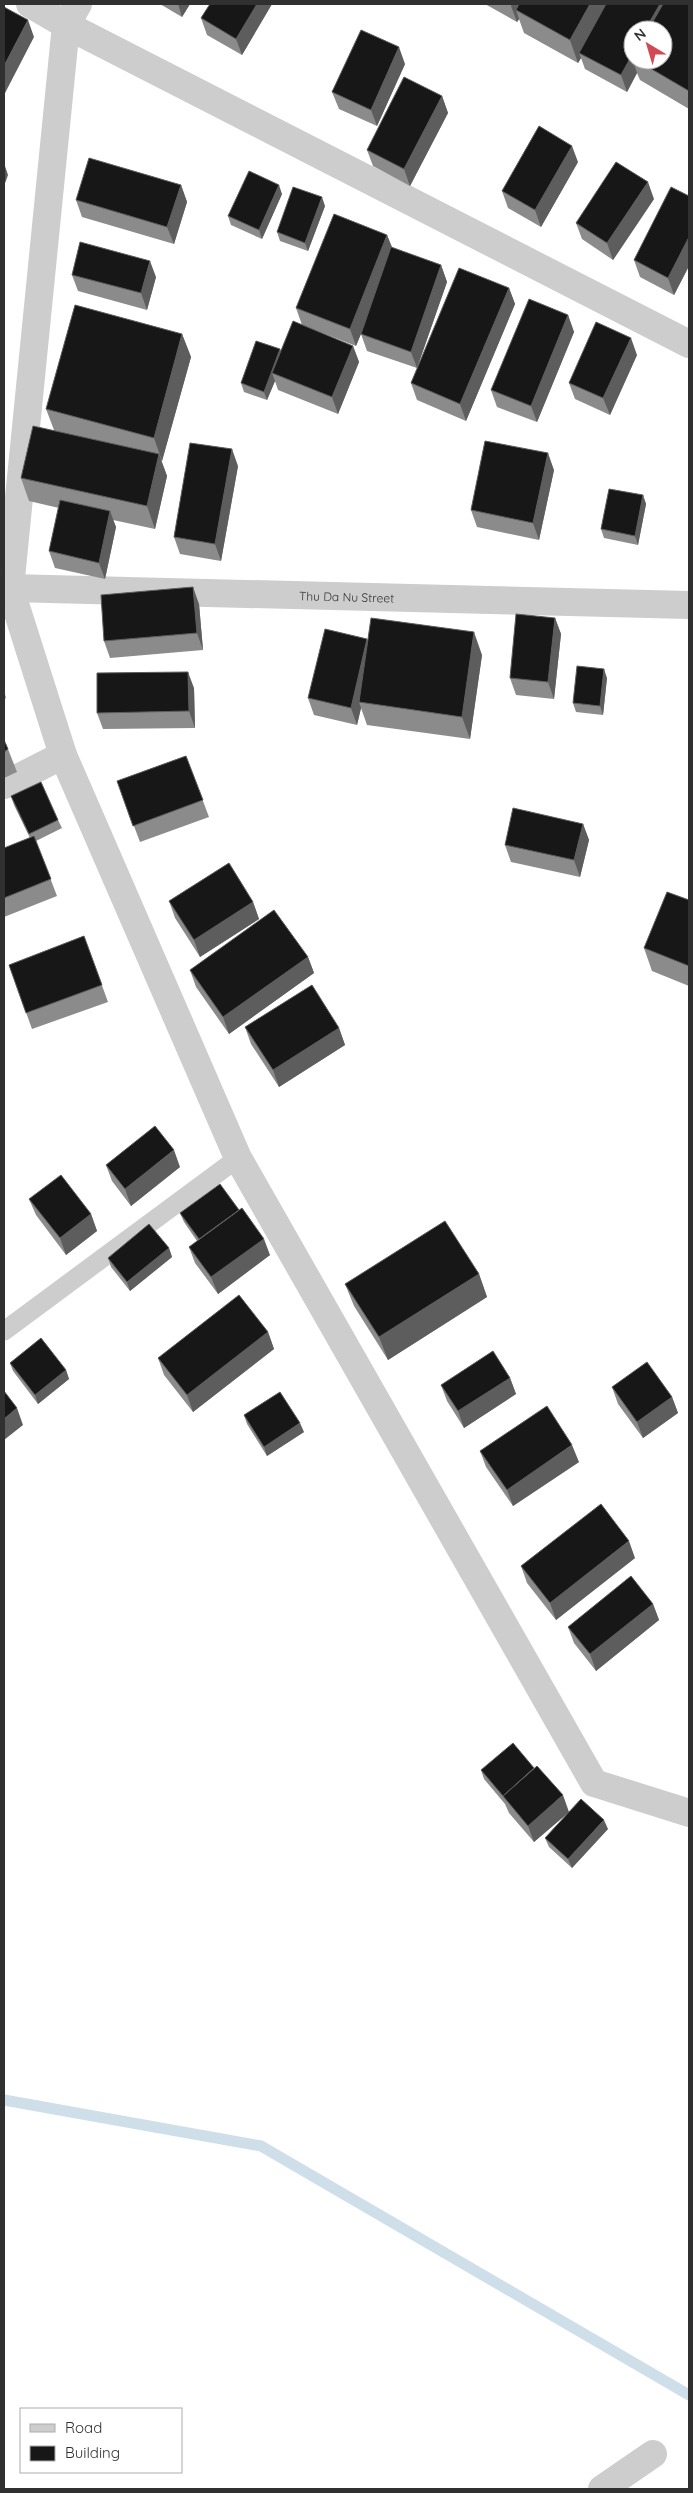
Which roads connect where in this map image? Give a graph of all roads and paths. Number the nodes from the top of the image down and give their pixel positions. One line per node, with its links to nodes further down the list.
1 (30, 4): 2 (street)
2 (72, 14): 3 (street); 4 (street)
3 (689, 344)
4 (7, 586): 5 (street, Thu Da Nu Street); 6 (street)
5 (689, 605)
6 (63, 755): 7 (street); 8 (street)
7 (4, 785)
8 (238, 1158): 9 (lane); 10 (street)
9 (4, 1331)
10 (689, 1813)
11 (653, 2454): 12 (street)
12 (602, 2489)

